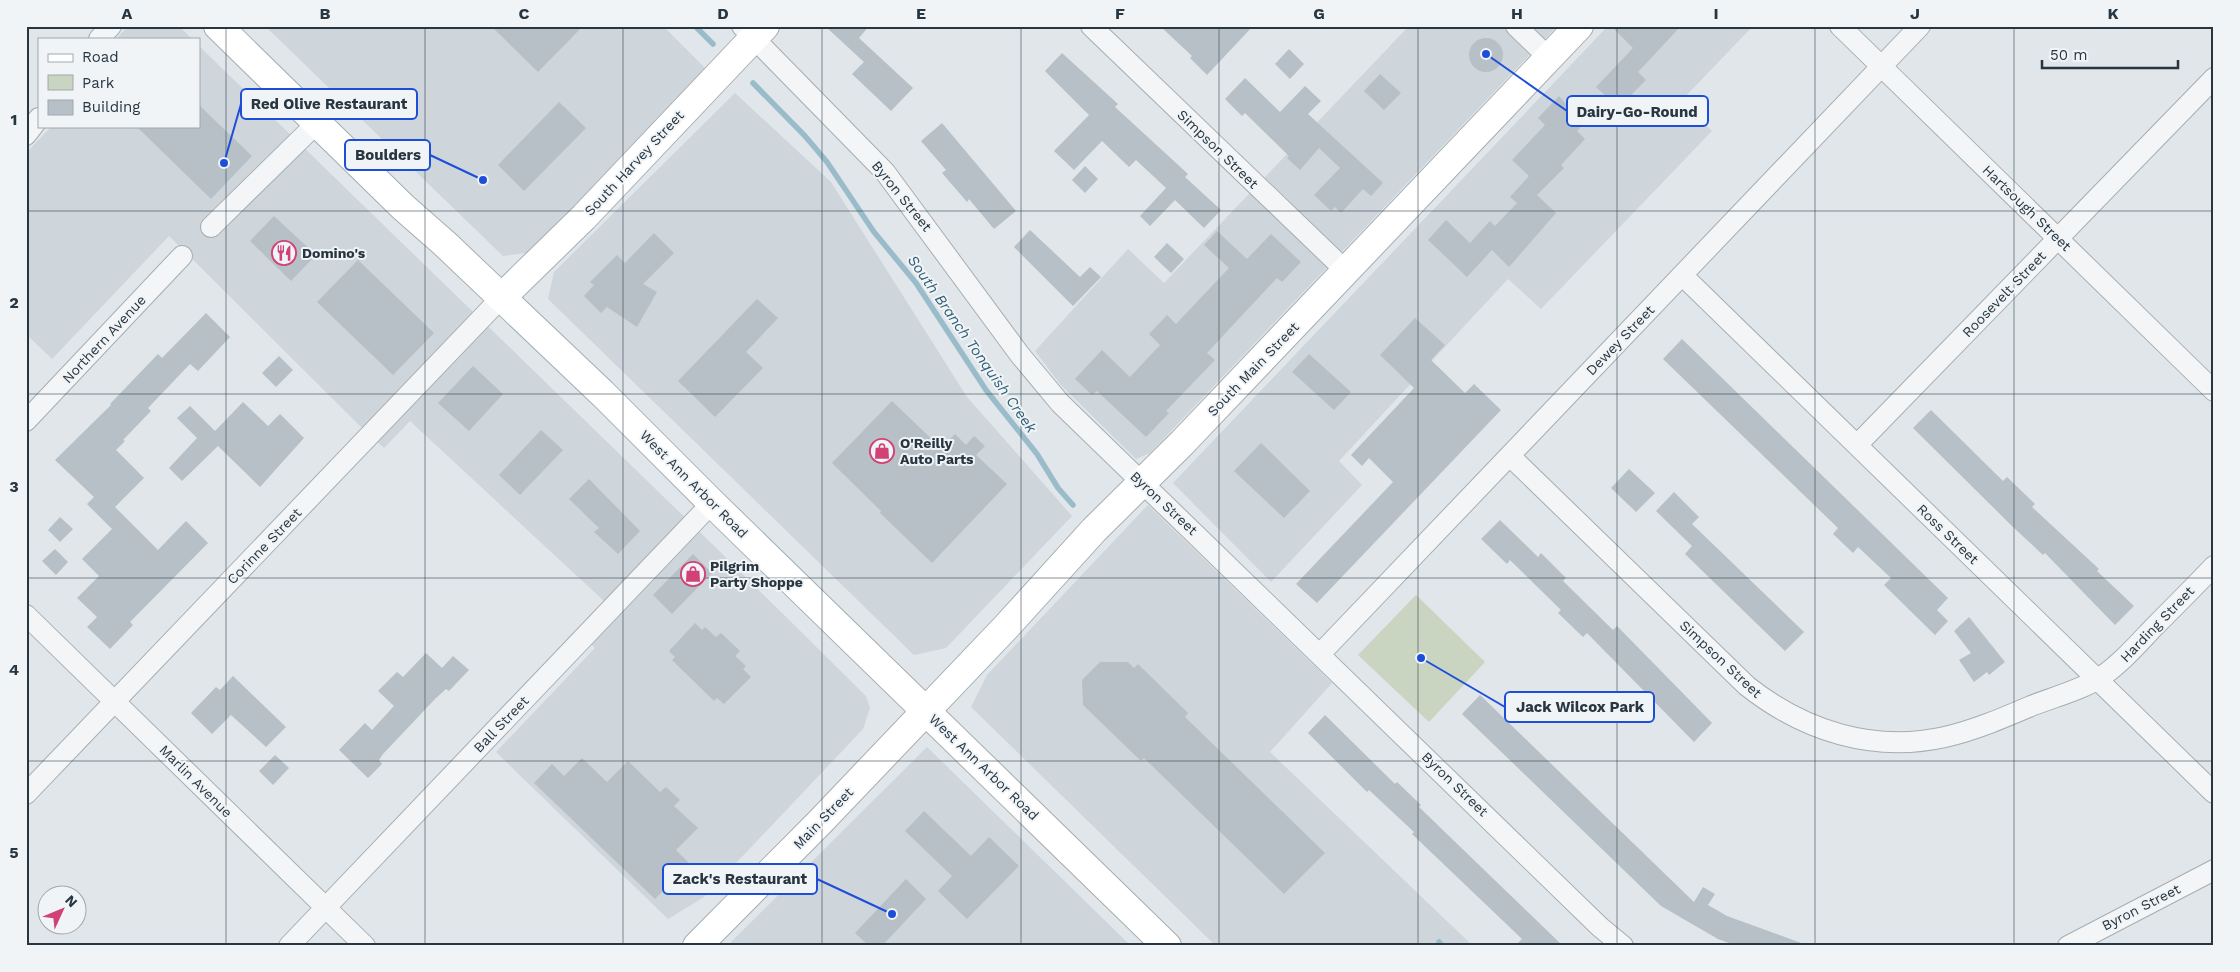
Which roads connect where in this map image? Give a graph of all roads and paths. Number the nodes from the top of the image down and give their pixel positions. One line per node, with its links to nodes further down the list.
1 (111, 26): 9 (street)
2 (218, 26): 14 (main road, West Ann Arbor Road)
3 (1091, 26): 19 (street, Simpson Street)
4 (1516, 26): 10 (street)
5 (1579, 26): 10 (main road, South Main Street)
6 (1840, 26): 11 (street, Hartsough Street)
7 (1920, 26): 11 (street, Dewey Street)
8 (754, 30): 21 (main road, South Harvey Street); 26 (street, Byron Street)
9 (100, 38)
10 (1549, 58): 19 (main road, South Main Street)
11 (1882, 66): 17 (street, Hartsough Street); 20 (street, Dewey Street)
12 (2214, 78): 17 (street, Roosevelt Street)
13 (38, 119): 15 (street)
14 (317, 123): 16 (street); 21 (main road, West Ann Arbor Road)
15 (26, 135)
16 (211, 228)
17 (2058, 238): 22 (street, Hartsough Street); 24 (street, Roosevelt Street)
18 (182, 256): 23 (street, Northern Avenue)
19 (1346, 271): 26 (main road, South Main Street)
20 (1682, 275): 24 (street, Ross Street); 25 (street, Dewey Street)
21 (502, 298): 27 (main road, West Ann Arbor Road); 32 (street, Corinne Street)
22 (2214, 391)
23 (26, 421)
24 (1857, 445): 31 (street, Ross Street)
25 (1510, 456): 30 (street, Dewey Street); 31 (street, Simpson Street)
26 (1142, 483): 30 (street, Byron Street); 33 (main road, South Main Street)
27 (712, 503): 33 (main road, West Ann Arbor Road); 37 (street, Ball Street)
28 (2214, 566): 31 (street, Harding Street)
29 (26, 616): 32 (street, Marlin Avenue)
30 (1320, 654): 42 (street, Byron Street)
31 (2098, 679): 34 (street, Ross Street)
32 (115, 701): 35 (street, Corinne Street); 37 (street, Marlin Avenue)
33 (926, 710): 40 (main road, Main Street); 41 (main road, West Ann Arbor Road)
34 (2214, 793)
35 (26, 794)
36 (2214, 870): 43 (street, Byron Street)
37 (325, 908): 38 (street, Ball Street); 39 (street, Marlin Avenue)
38 (289, 946)
39 (365, 946)
40 (697, 946)
41 (1167, 946)
42 (1623, 946)
43 (2068, 946)

